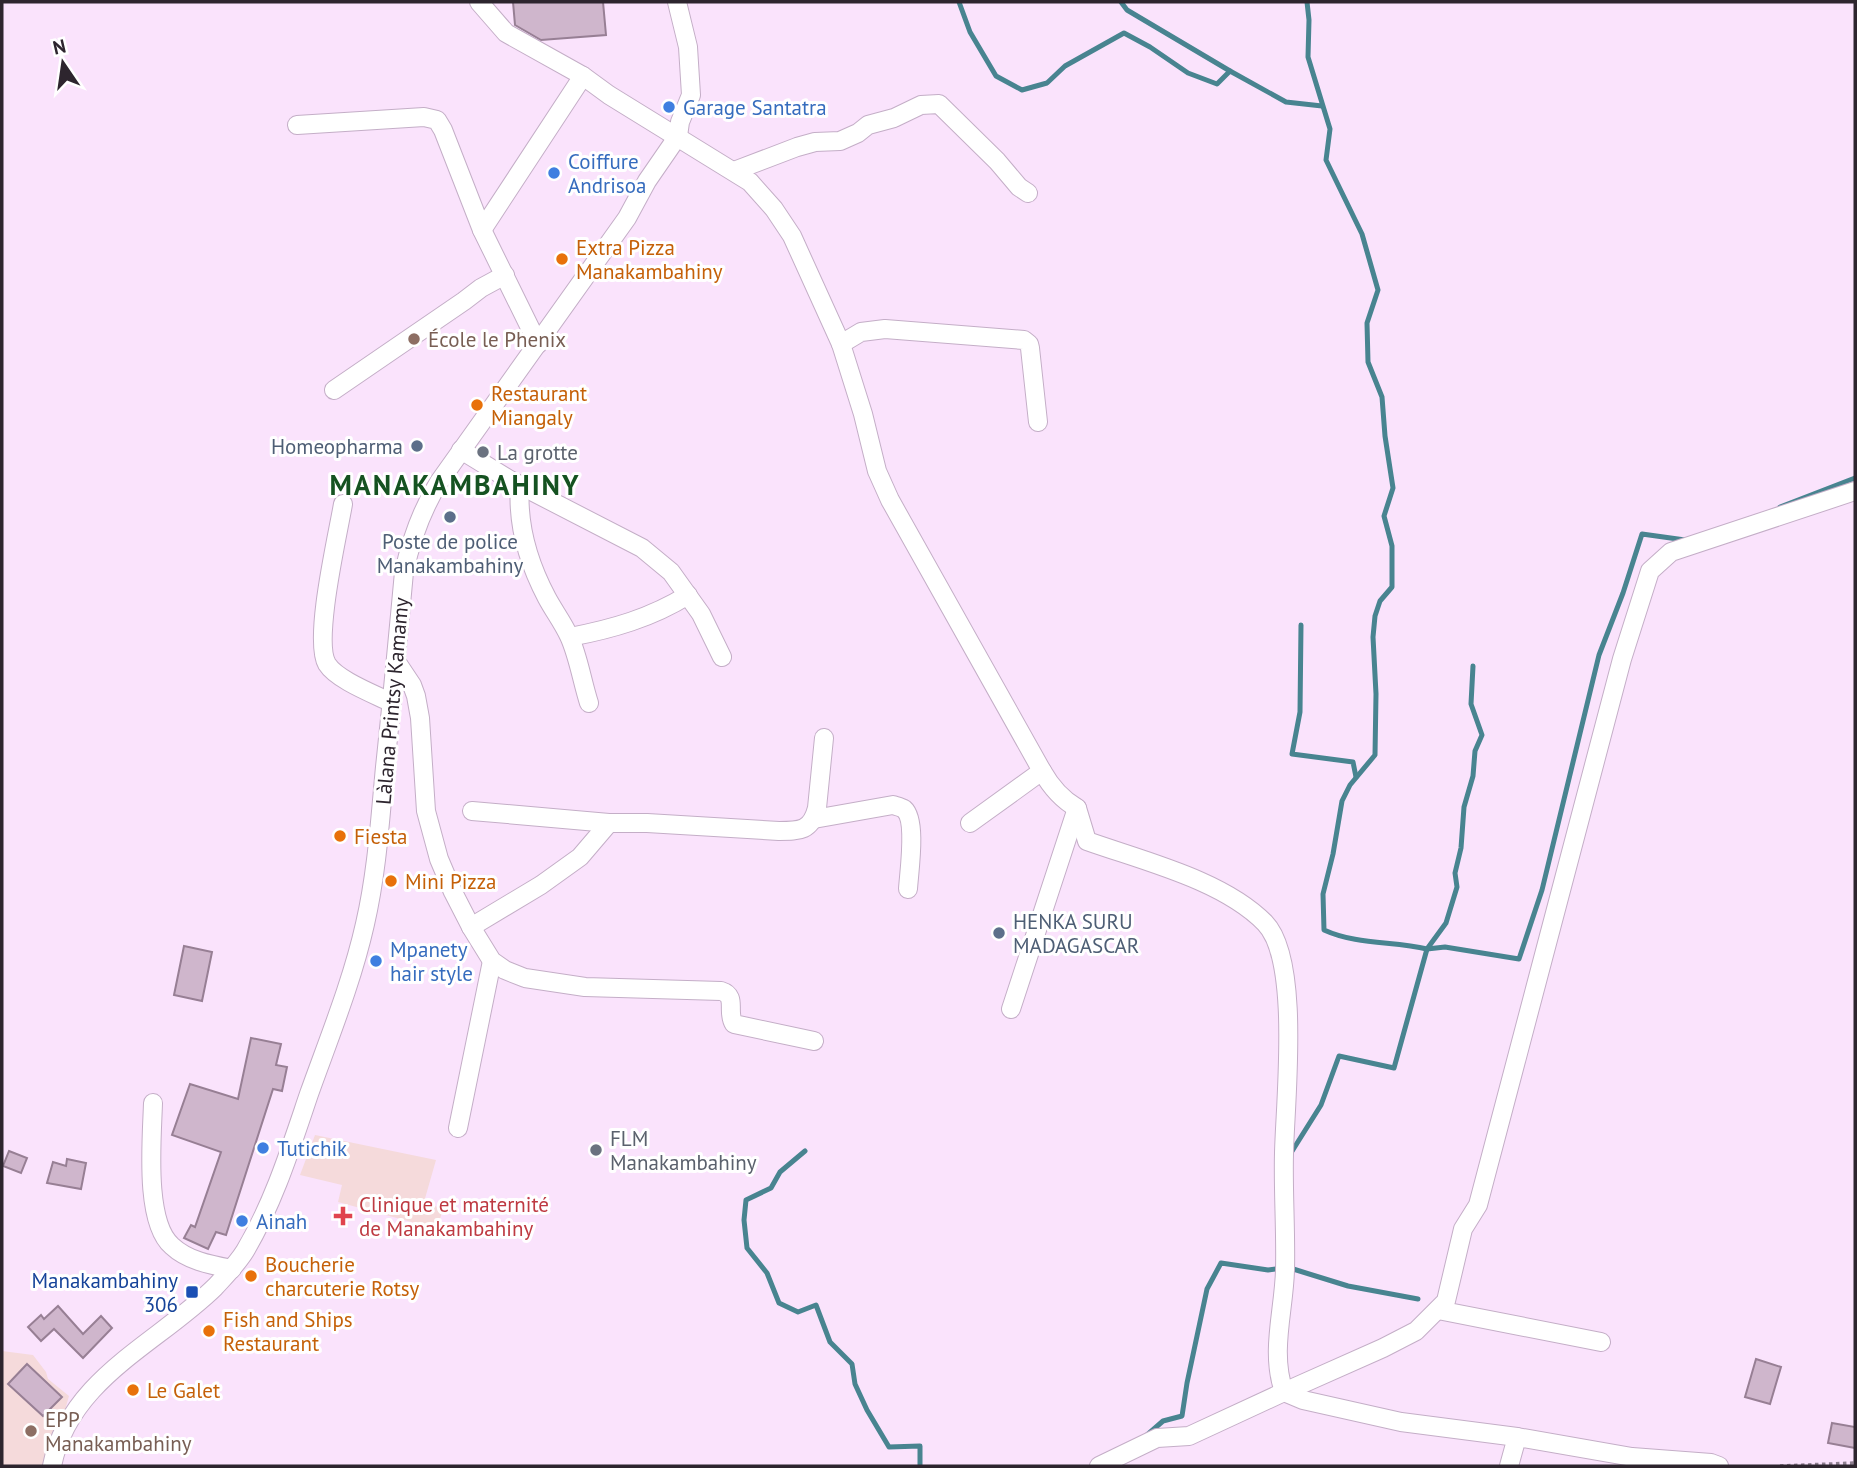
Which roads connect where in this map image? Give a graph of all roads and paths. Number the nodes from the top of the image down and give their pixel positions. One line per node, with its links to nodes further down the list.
1 (479, 2): 3 (street)
2 (677, 2): 5 (street, Làlana Printsy Kamamy)
3 (583, 76): 5 (street); 8 (street)
4 (297, 125): 8 (street)
5 (678, 136): 6 (street); 10 (street, Làlana Printsy Kamamy)
6 (734, 171): 7 (street); 11 (street)
7 (1028, 193)
8 (482, 230): 9 (street)
9 (505, 275): 10 (street); 12 (street)
10 (538, 344): 14 (street, Làlana Printsy Kamamy)
11 (841, 344): 13 (street); 25 (street)
12 (334, 390)
13 (1038, 422)
14 (461, 450): 15 (street); 21 (street, Làlana Printsy Kamamy)
15 (520, 485): 18 (street); 19 (street)
16 (1855, 491): 39 (street)
17 (343, 504): 22 (street)
18 (688, 595): 19 (street); 20 (street)
19 (570, 636): 23 (street)
20 (722, 657)
21 (396, 661): 22 (street, Làlana Printsy Kamamy); 32 (street)
22 (391, 703): 38 (street, Làlana Printsy Kamamy)
23 (589, 703)
24 (824, 738): 28 (street)
25 (1042, 771): 26 (street); 30 (street)
26 (1077, 808): 34 (street); 41 (street)
27 (472, 811): 29 (street)
28 (814, 819): 29 (street); 31 (street)
29 (610, 823): 32 (street)
30 (970, 823)
31 (908, 889)
32 (471, 927): 33 (street)
33 (492, 961): 35 (street); 37 (street)
34 (1012, 1009)
35 (814, 1041)
36 (153, 1103): 38 (street)
37 (458, 1128)
38 (232, 1269): 45 (street, Làlana Printsy Kamamy)
39 (1438, 1310): 40 (street); 41 (street)
40 (1601, 1342)
41 (1284, 1392): 42 (street); 46 (street)
42 (1517, 1437): 43 (street); 47 (street)
43 (1631, 1462): 48 (street)
44 (1855, 1463): 49 (path)
45 (52, 1466)
46 (1099, 1466)
47 (1509, 1466)
48 (1719, 1466)
49 (1780, 1466)

